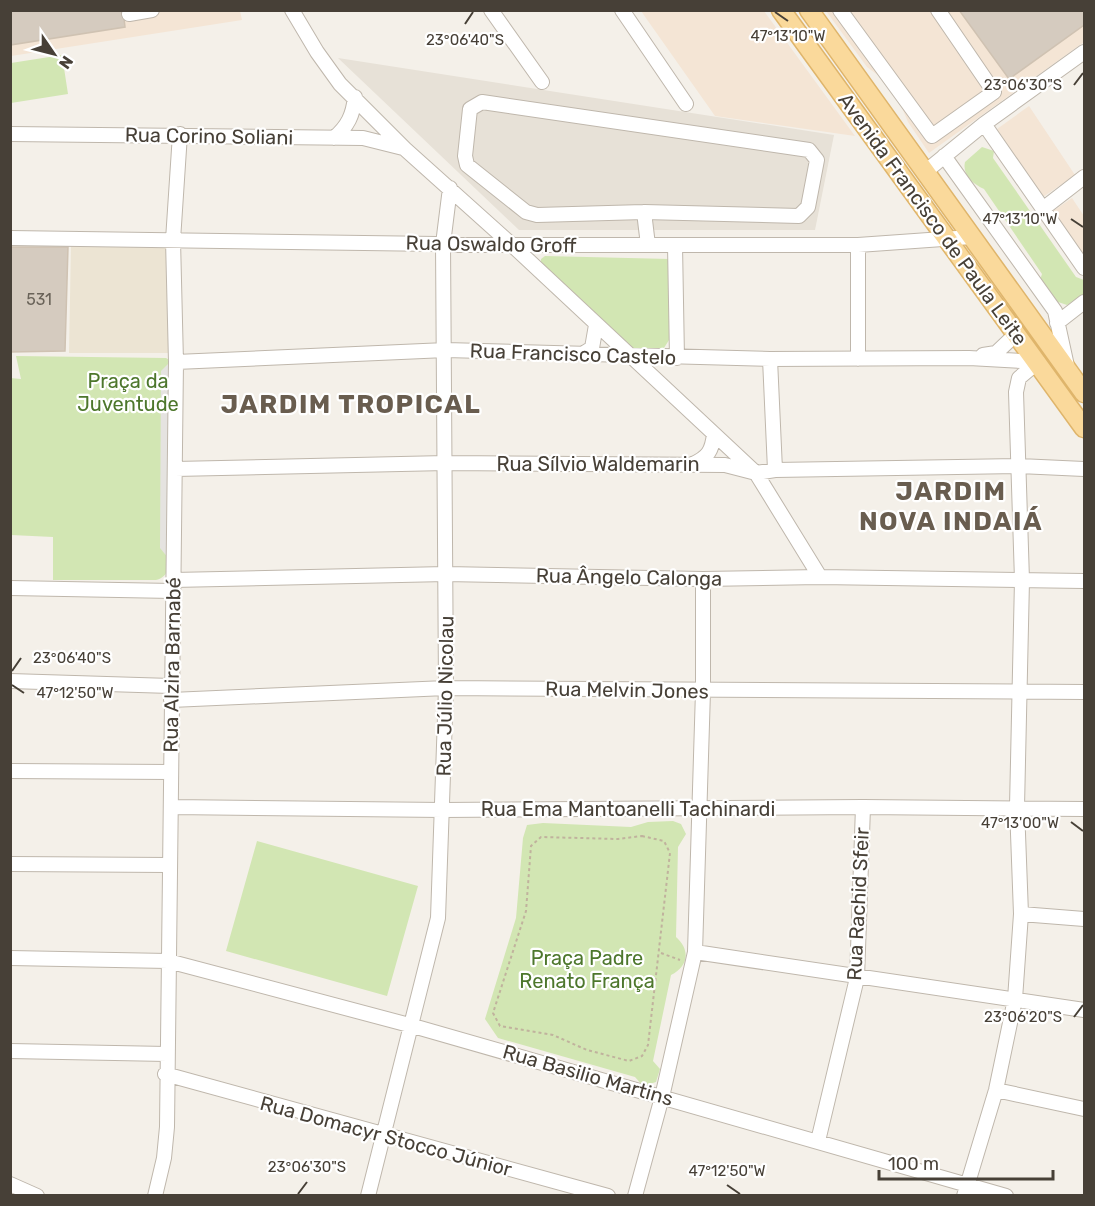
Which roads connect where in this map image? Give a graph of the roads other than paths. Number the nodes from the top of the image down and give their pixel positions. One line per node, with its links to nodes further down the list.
1 (152, 10): 9 (street)
2 (292, 10): 12 (street)
3 (491, 10): 11 (street)
4 (622, 10): 13 (street)
5 (781, 10): 27 (main road, Avenida Francisco de Paula Leite)
6 (809, 10): 20 (main road, Avenida Francisco de Paula Leite)
7 (840, 10): 8 (street)
8 (938, 10)
9 (129, 14)
10 (1084, 52): 14 (street)
11 (542, 82)
12 (355, 97): 17 (street); 18 (street)
13 (686, 104)
14 (984, 124): 19 (street); 23 (street)
15 (10, 134): 16 (street, Rua Corino Soliani)
16 (180, 134): 17 (street, Rua Corino Soliani); 28 (street, Rua Alzira Barnabé)
17 (334, 138): 18 (street, Rua Corino Soliani)
18 (405, 149): 22 (street)
19 (944, 156): 20 (street); 36 (street)
20 (925, 172): 25 (main road, Avenida Francisco de Paula Leite)
21 (1084, 177): 23 (street)
22 (450, 188): 29 (street, Rua Júlio Nicolau); 30 (street)
23 (1044, 208): 34 (street)
24 (644, 212): 24 (street); 31 (street)
25 (971, 237): 27 (street, Rua Oswaldo Groff); 48 (main road, Avenida Francisco de Paula Leite)
26 (10, 238): 28 (street, Rua Oswaldo Groff)
27 (947, 238): 33 (street, Rua Oswaldo Groff); 38 (main road, Avenida Francisco de Paula Leite)
28 (173, 240): 29 (street, Rua Oswaldo Groff); 46 (street, Rua Alzira Barnabé)
29 (443, 244): 30 (street, Rua Oswaldo Groff); 39 (street, Rua Júlio Nicolau)
30 (513, 245): 31 (street, Rua Oswaldo Groff); 37 (street)
31 (648, 245): 32 (street, Rua Oswaldo Groff)
32 (675, 245): 33 (street, Rua Oswaldo Groff); 42 (street)
33 (858, 245): 45 (street)
34 (1084, 268)
35 (1083, 307): 36 (street)
36 (1057, 323): 48 (street)
37 (596, 325): 40 (street); 41 (street)
38 (1016, 334): 43 (street, Rua Francisco Castelo); 47 (main road, Avenida Francisco de Paula Leite)
39 (446, 350): 40 (street, Rua Francisco Castelo); 46 (street, Rua Francisco Castelo); 52 (street, Rua Júlio Nicolau)
40 (584, 353): 41 (street, Rua Francisco Castelo)
41 (630, 355): 42 (street, Rua Francisco Castelo); 51 (street)
42 (677, 358): 44 (street, Rua Francisco Castelo)
43 (969, 358): 45 (street, Rua Francisco Castelo); 47 (street, Rua Francisco Castelo)
44 (770, 359): 45 (street, Rua Francisco Castelo); 57 (street)
45 (858, 359)
46 (176, 362): 55 (street, Rua Alzira Barnabé)
47 (1038, 362): 50 (main road, Avenida Francisco de Paula Leite); 54 (street)
48 (1067, 368): 49 (main road, Avenida Francisco de Paula Leite)
49 (1082, 388)
50 (1084, 428)
51 (714, 434): 53 (street); 58 (street)
52 (446, 464): 53 (street, Rua Sílvio Waldemarin); 55 (street, Rua Sílvio Waldemarin); 59 (street, Rua Júlio Nicolau)
53 (692, 465): 58 (street, Rua Sílvio Waldemarin)
54 (1019, 466): 56 (street, Rua Sílvio Waldemarin); 57 (street, Rua Sílvio Waldemarin); 62 (street)
55 (175, 469): 64 (street, Rua Alzira Barnabé)
56 (1084, 469)
57 (775, 470): 58 (street, Rua Sílvio Waldemarin)
58 (756, 473): 60 (street)
59 (446, 574): 61 (street, Rua Ângelo Calonga); 64 (street, Rua Ângelo Calonga); 67 (street, Rua Júlio Nicolau)
60 (820, 577): 61 (street, Rua Ângelo Calonga); 62 (street, Rua Ângelo Calonga)
61 (703, 579): 68 (street)
62 (1022, 580): 63 (street, Rua Ângelo Calonga); 69 (street)
63 (1084, 581)
64 (173, 586): 65 (street, Rua Ângelo Calonga); 71 (street, Rua Alzira Barnabé)
65 (10, 588)
66 (10, 681): 71 (street, Rua Melvin Jones)
67 (446, 688): 68 (street, Rua Melvin Jones); 71 (street, Rua Melvin Jones); 79 (street, Rua Júlio Nicolau)
68 (703, 691): 69 (street, Rua Melvin Jones); 77 (street)
69 (1018, 691): 70 (street, Rua Melvin Jones); 76 (street)
70 (1084, 692)
71 (171, 693): 73 (street, Rua Alzira Barnabé)
72 (10, 771): 73 (street)
73 (171, 772): 74 (street, Rua Alzira Barnabé)
74 (172, 807): 79 (street, Rua Ema Mantoanelli Tachinardi); 81 (street, Rua Alzira Barnabé)
75 (863, 807): 76 (street, Rua Ema Mantoanelli Tachinardi); 77 (street, Rua Ema Mantoanelli Tachinardi); 87 (street, Rua Rachid Sfeir)
76 (1017, 807): 78 (street, Rua Ema Mantoanelli Tachinardi); 82 (street)
77 (700, 809): 79 (street, Rua Ema Mantoanelli Tachinardi); 84 (street)
78 (1084, 809)
79 (443, 810): 90 (street, Rua Júlio Nicolau)
80 (10, 864): 81 (street)
81 (168, 865): 86 (street, Rua Alzira Barnabé)
82 (1020, 915): 83 (street); 88 (street)
83 (1084, 919)
84 (695, 952): 87 (street); 95 (street)
85 (10, 958): 86 (street, Rua Basilio Martins)
86 (168, 961): 90 (street, Rua Basilio Martins); 92 (street, Rua Alzira Barnabé)
87 (857, 978): 88 (street); 98 (street, Rua Rachid Sfeir)
88 (1016, 999): 89 (street); 94 (street)
89 (1084, 1010)
90 (413, 1026): 95 (street, Rua Basilio Martins); 97 (street, Rua Júlio Nicolau)
91 (10, 1051): 92 (street)
92 (167, 1054): 93 (street, Rua Alzira Barnabé)
93 (165, 1074): 97 (street, Rua Domacyr Stocco Júnior); 101 (street, Rua Alzira Barnabé)
94 (996, 1090): 96 (street); 100 (street)
95 (662, 1096): 98 (street, Rua Basilio Martins); 105 (street)
96 (1084, 1109)
97 (383, 1136): 103 (street, Rua Júlio Nicolau); 104 (street, Rua Domacyr Stocco Júnior)
98 (819, 1141): 100 (street, Rua Basilio Martins)
99 (10, 1184): 102 (street)
100 (966, 1190): 106 (street, Rua Basilio Martins)
101 (157, 1195)
102 (37, 1196)
103 (368, 1196)
104 (608, 1196)
105 (636, 1196)
106 (1006, 1196)

